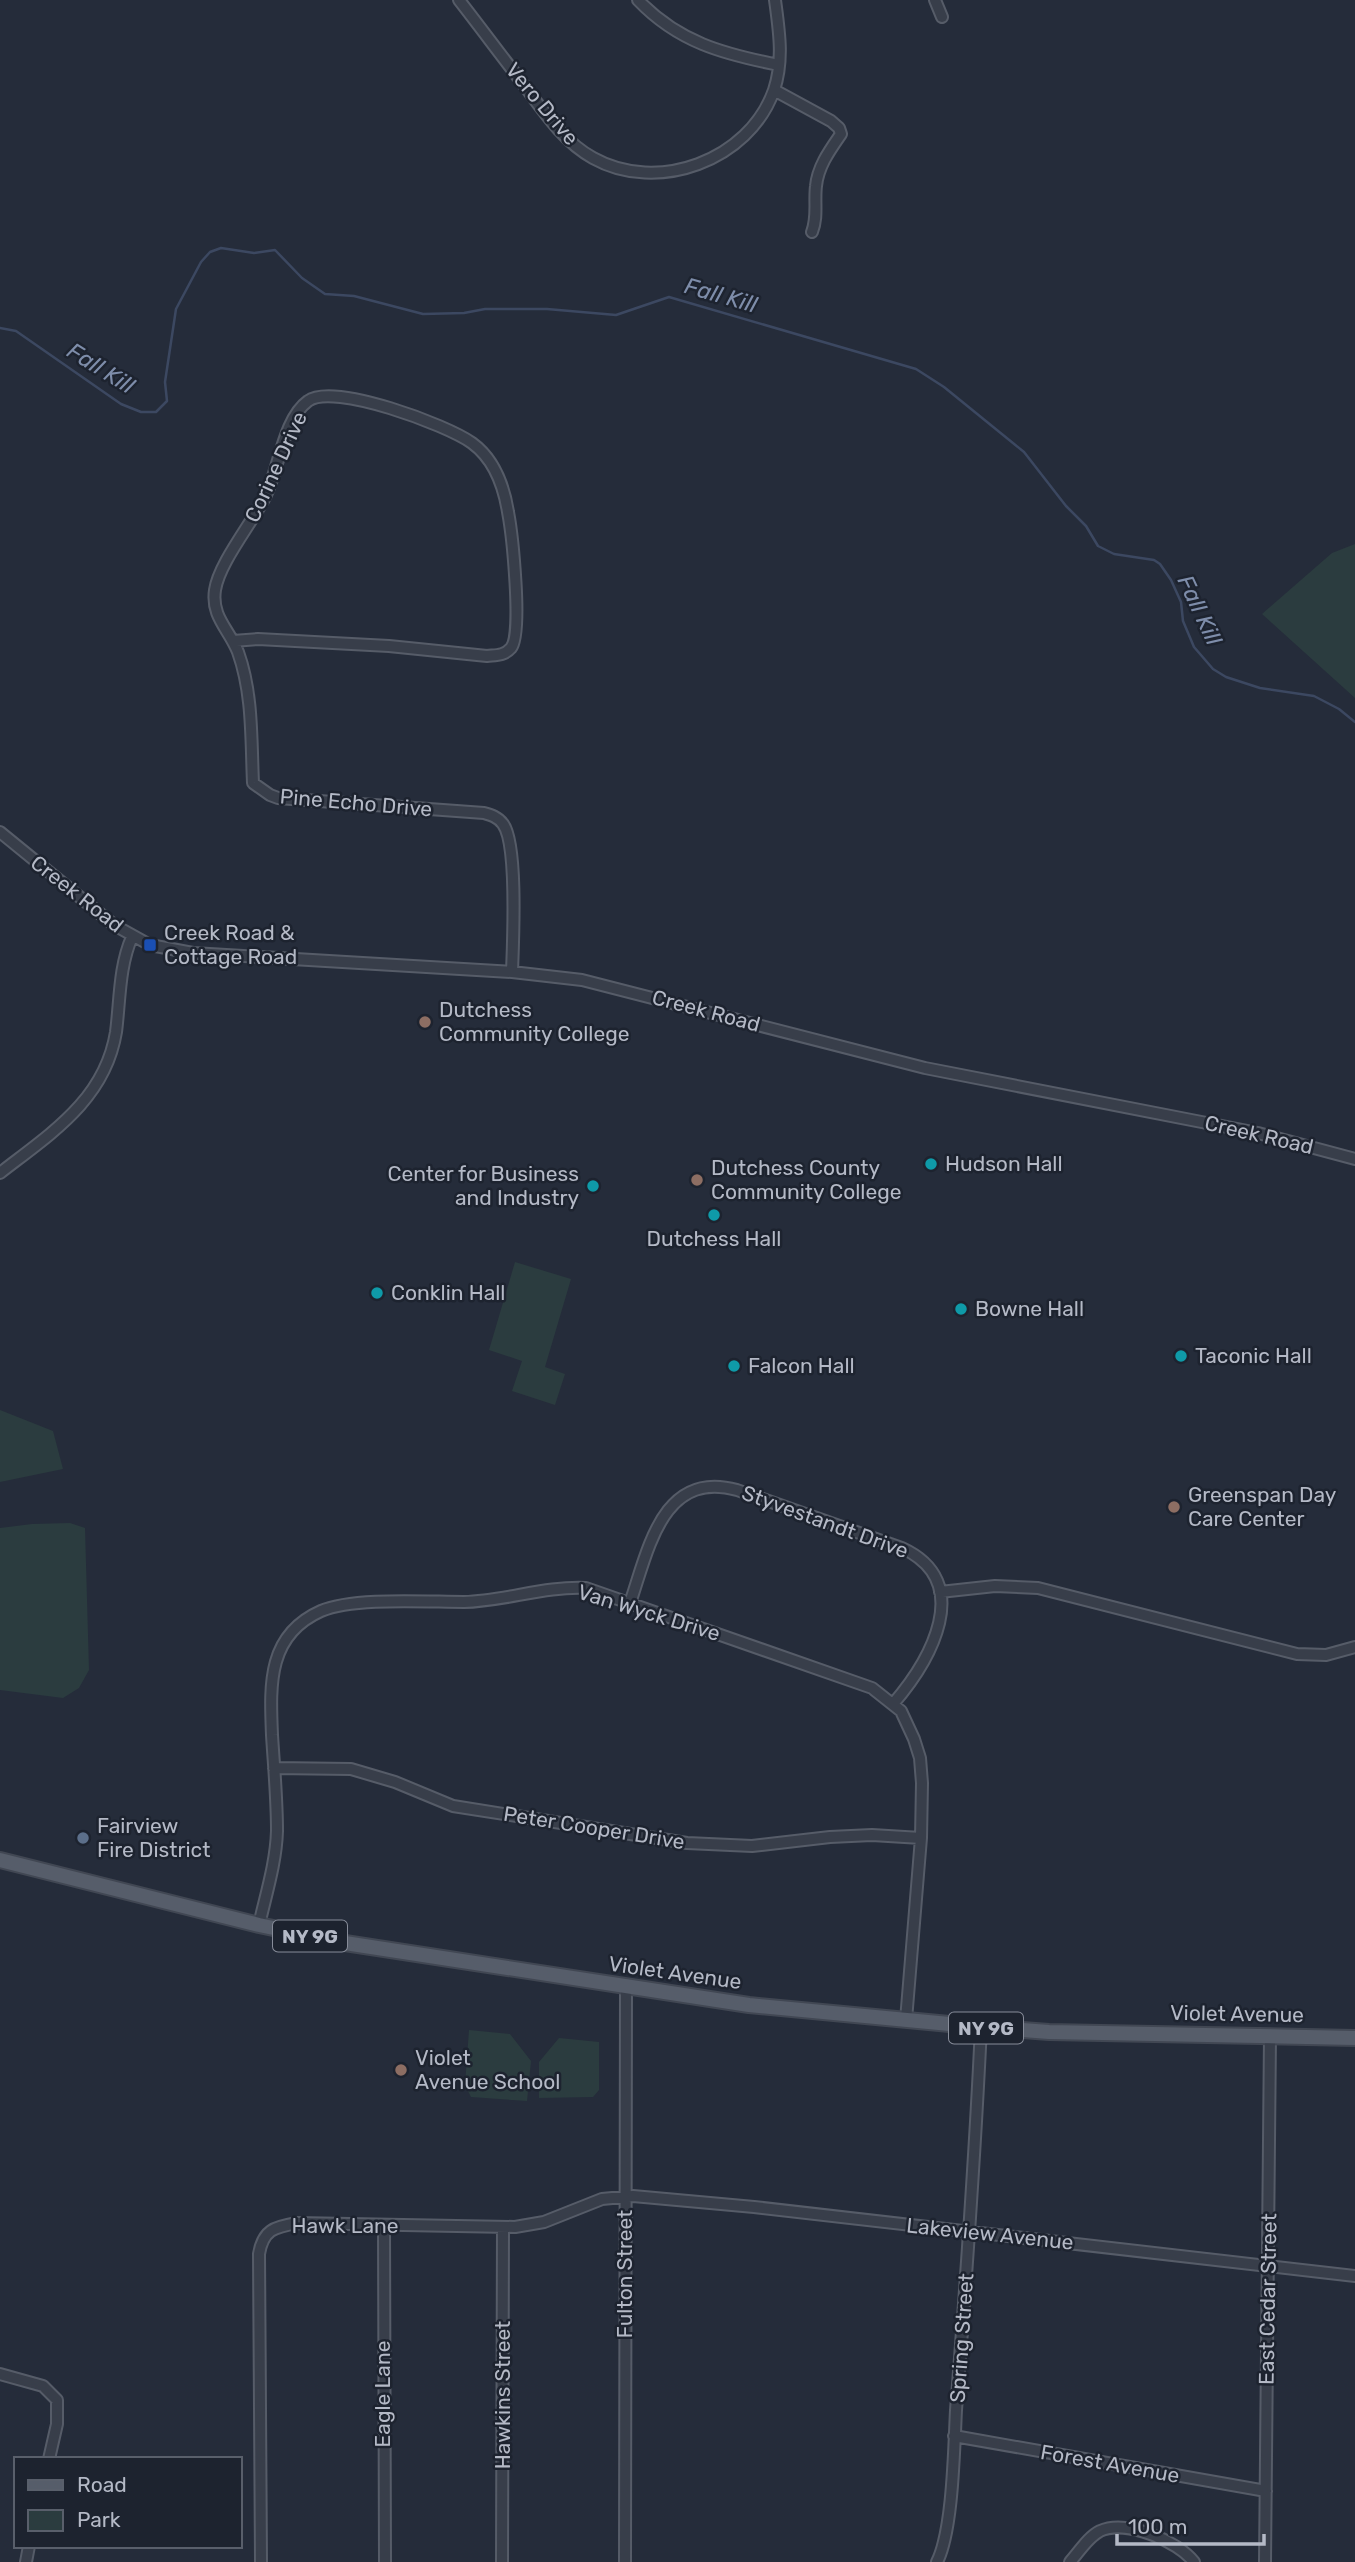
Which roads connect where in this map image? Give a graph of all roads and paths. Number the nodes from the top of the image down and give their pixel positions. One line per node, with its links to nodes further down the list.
1 (460, 0): 7 (street, Vero Drive)
2 (638, 0): 6 (street)
3 (775, 0): 6 (street, Vero Drive)
4 (935, 0): 5 (street)
5 (942, 17)
6 (779, 65): 7 (street, Vero Drive)
7 (774, 90): 8 (street)
8 (812, 232)
9 (233, 640): 9 (street, Corine Drive); 12 (street, Pine Echo Drive)
10 (0, 832): 11 (street, Creek Road)
11 (132, 937): 12 (street, Creek Road); 14 (street)
12 (512, 972): 13 (street, Creek Road)
13 (1355, 1159)
14 (0, 1173)
15 (940, 1592): 16 (street, Styvestandt Drive); 17 (street); 18 (street)
16 (629, 1603): 18 (street, Van Wyck Drive); 19 (street, Van Wyck Drive)
17 (1355, 1647)
18 (893, 1704): 20 (street, Van Wyck Drive)
19 (274, 1768): 20 (street, Peter Cooper Drive); 22 (street, Van Wyck Drive)
20 (921, 1838): 24 (street, Van Wyck Drive)
21 (0, 1860): 22 (main road, Violet Avenue / NY 9G)
22 (259, 1925): 23 (main road, Violet Avenue / NY 9G)
23 (626, 1987): 24 (main road, Violet Avenue / NY 9G); 28 (street, Fulton Street)
24 (906, 2020): 25 (main road, Violet Avenue / NY 9G)
25 (981, 2027): 26 (main road, Violet Avenue / NY 9G); 31 (street, Spring Street)
26 (1270, 2036): 27 (main road, Violet Avenue / NY 9G); 32 (street, East Cedar Street)
27 (1355, 2038)
28 (625, 2196): 30 (street, Hawk Lane); 31 (street, Lakeview Avenue); 41 (street, Fulton Street)
29 (384, 2225): 30 (street, Hawk Lane); 38 (street, Hawk Lane); 39 (street, Eagle Lane)
30 (503, 2227): 40 (street, Hawkins Street)
31 (969, 2232): 32 (street, Lakeview Avenue); 35 (street, Spring Street)
32 (1268, 2266): 33 (street, Lakeview Avenue); 37 (street, East Cedar Street)
33 (1355, 2276)
34 (0, 2374): 36 (street)
35 (954, 2436): 37 (street, Forest Avenue); 42 (street, Spring Street)
36 (49, 2457)
37 (1266, 2491): 45 (street, East Cedar Street)
38 (261, 2562)
39 (385, 2562)
40 (502, 2562)
41 (625, 2562)
42 (937, 2562)
43 (1070, 2562): 44 (street)
44 (1194, 2562)
45 (1265, 2562)

